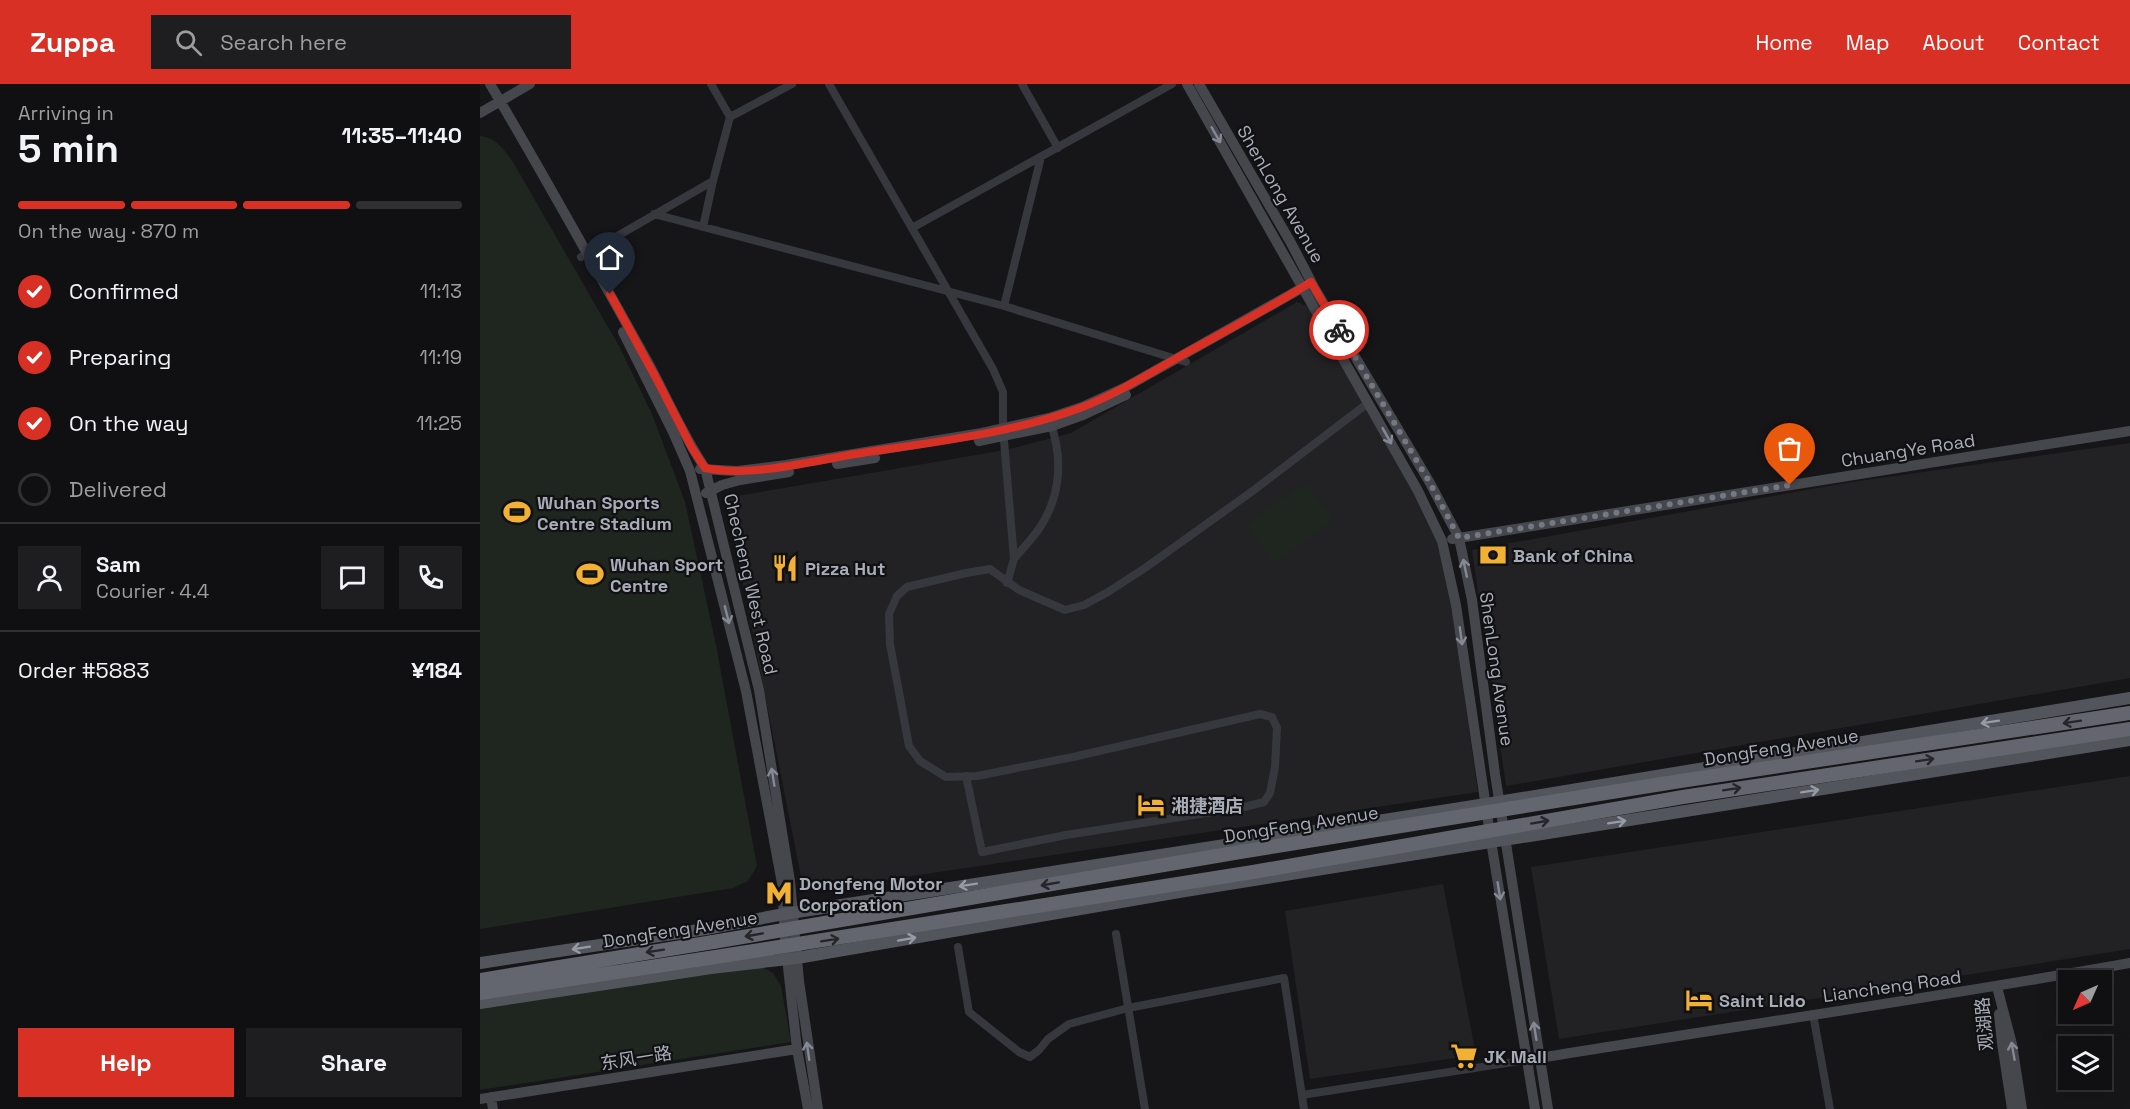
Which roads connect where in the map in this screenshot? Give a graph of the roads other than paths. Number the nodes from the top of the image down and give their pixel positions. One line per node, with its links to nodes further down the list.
1 (482, 84): 11 (main road, Checheng West Road)
2 (490, 84): 11 (main road, Checheng West Road)
3 (530, 84): 11 (main road)
4 (711, 84): 13 (street)
5 (792, 84): 13 (street)
6 (830, 84): 19 (street)
7 (1022, 84): 14 (street)
8 (1172, 84): 14 (street)
9 (1187, 84): 21 (main road, ShenLong Avenue, one-way to 21)
10 (1199, 84): 21 (main road, ShenLong Avenue)
11 (497, 103): 12 (main road); 20 (main road, Checheng West Road)
12 (480, 113)
13 (730, 117): 16 (street)
14 (1058, 148): 15 (street)
15 (1041, 157): 19 (street); 23 (street)
16 (713, 181): 17 (street); 18 (street)
17 (654, 214): 18 (street); 20 (street)
18 (703, 227): 22 (street)
19 (912, 228): 22 (street)
20 (584, 255): 29 (main road, Checheng West Road); 30 (main road, Checheng West Road)
21 (1309, 288): 24 (main road); 25 (main road, ShenLong Avenue); 33 (main road, ShenLong Avenue)
22 (947, 290): 23 (street); 28 (street)
23 (1004, 306): 24 (street)
24 (1181, 360): 26 (main road)
25 (1368, 403): 34 (main road, ShenLong Avenue, one-way to 34); 36 (street)
26 (1050, 422): 28 (main road); 35 (street)
27 (2130, 431): 33 (main road, ChuangYe Road)
28 (1003, 433): 29 (main road); 31 (main road); 35 (street)
29 (705, 468): 30 (main road); 31 (main road, Checheng West Road)
30 (690, 471): 32 (main road, Checheng West Road)
31 (712, 491): 32 (main road); 46 (main road, Checheng West Road, one-way to 31)
32 (698, 494): 46 (main road, Checheng West Road, one-way to 46)
33 (1459, 538): 34 (main road, ChuangYe Road); 42 (main road, ShenLong Avenue, one-way to 33)
34 (1442, 540): 43 (main road, ShenLong Avenue, one-way to 43)
35 (1014, 559): 36 (street)
36 (1007, 583): 41 (street)
37 (2130, 698): 42 (main road, one-way to 42)
38 (2130, 713): 52 (highway, DongFeng Avenue, one-way to 52, bridge)
39 (2130, 729): 54 (highway, DongFeng Avenue, one-way to 39, bridge)
40 (2130, 740): 44 (main road, one-way to 40)
41 (966, 776): 41 (street)
42 (1500, 801): 43 (main road); 44 (main road, ShenLong Avenue)
43 (1486, 804): 45 (main road, ShenLong Avenue); 46 (main road, one-way to 46)
44 (1505, 839): 45 (main road); 59 (main road, ShenLong Avenue, one-way to 44)
45 (1491, 842): 49 (main road, one-way to 45); 59 (main road, ShenLong Avenue, one-way to 59)
46 (789, 914): 49 (main road, Checheng West Road); 50 (main road, one-way to 50)
47 (1116, 934): 56 (street)
48 (958, 947): 56 (street)
49 (792, 958): 55 (main road); 58 (main road, Checheng West Road); 64 (main road, Checheng West Road, one-way to 49)
50 (480, 963)
51 (2130, 963): 53 (main road, Liancheng Road)
52 (480, 980)
53 (1997, 987): 57 (main road, Liancheng Road); 70 (main road, 观湖路); 71 (main road, 观湖路, one-way to 53)
54 (480, 993)
55 (480, 1003)
56 (1128, 1008): 60 (street); 65 (street)
57 (1813, 1014): 59 (main road, Liancheng Road); 69 (street)
58 (797, 1049): 61 (main road, 东风一路); 63 (main road, Checheng West Road)
59 (1534, 1059): 60 (street, Liancheng Road); 67 (main road, ShenLong Avenue); 68 (main road, ShenLong Avenue)
60 (1302, 1095): 66 (street)
61 (486, 1098): 62 (main road)
62 (493, 1109)
63 (808, 1109)
64 (818, 1109)
65 (1145, 1109)
66 (1304, 1109)
67 (1535, 1109)
68 (1548, 1109)
69 (1830, 1109)
70 (2012, 1109)
71 (2022, 1109)

